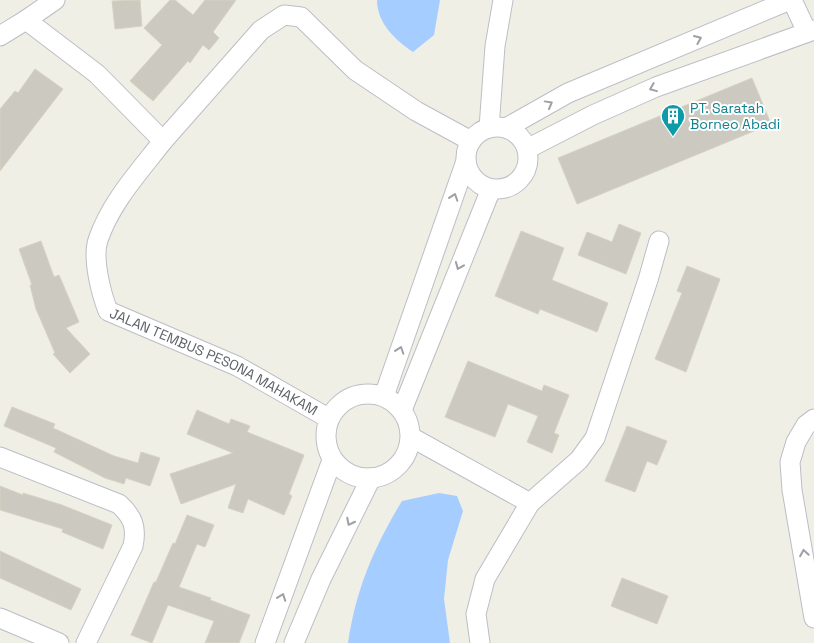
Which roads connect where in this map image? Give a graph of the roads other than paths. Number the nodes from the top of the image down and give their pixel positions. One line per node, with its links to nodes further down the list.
1 (55, 0): 4 (street)
2 (504, 0): 7 (street)
3 (791, 0): 5 (street); 7 (street, one-way to 3)
4 (26, 20): 6 (street); 8 (street)
5 (811, 31): 10 (street, one-way to 10)
6 (0, 36)
7 (498, 128): 9 (street); 10 (street)
8 (163, 141): 9 (street); 16 (street, JALAN TEMBUS PESONA MAHAKAM)
9 (471, 141): 11 (street)
10 (528, 148): 12 (street)
11 (466, 161): 12 (street); 14 (street, one-way to 11)
12 (490, 189): 15 (street, one-way to 15)
13 (659, 241): 22 (street)
14 (384, 396): 15 (street); 16 (street)
15 (402, 410): 18 (street)
16 (328, 418): 20 (street)
17 (814, 419): 23 (street)
18 (411, 437): 21 (street); 22 (street)
19 (0, 457): 27 (street)
20 (332, 460): 21 (street); 28 (street, one-way to 20)
21 (372, 478): 29 (street, one-way to 29)
22 (530, 503): 30 (street)
23 (806, 516): 25 (street, one-way to 23)
24 (0, 618): 26 (street)
25 (814, 618)
26 (59, 643)
27 (86, 643)
28 (265, 643)
29 (294, 643)
30 (480, 643)

